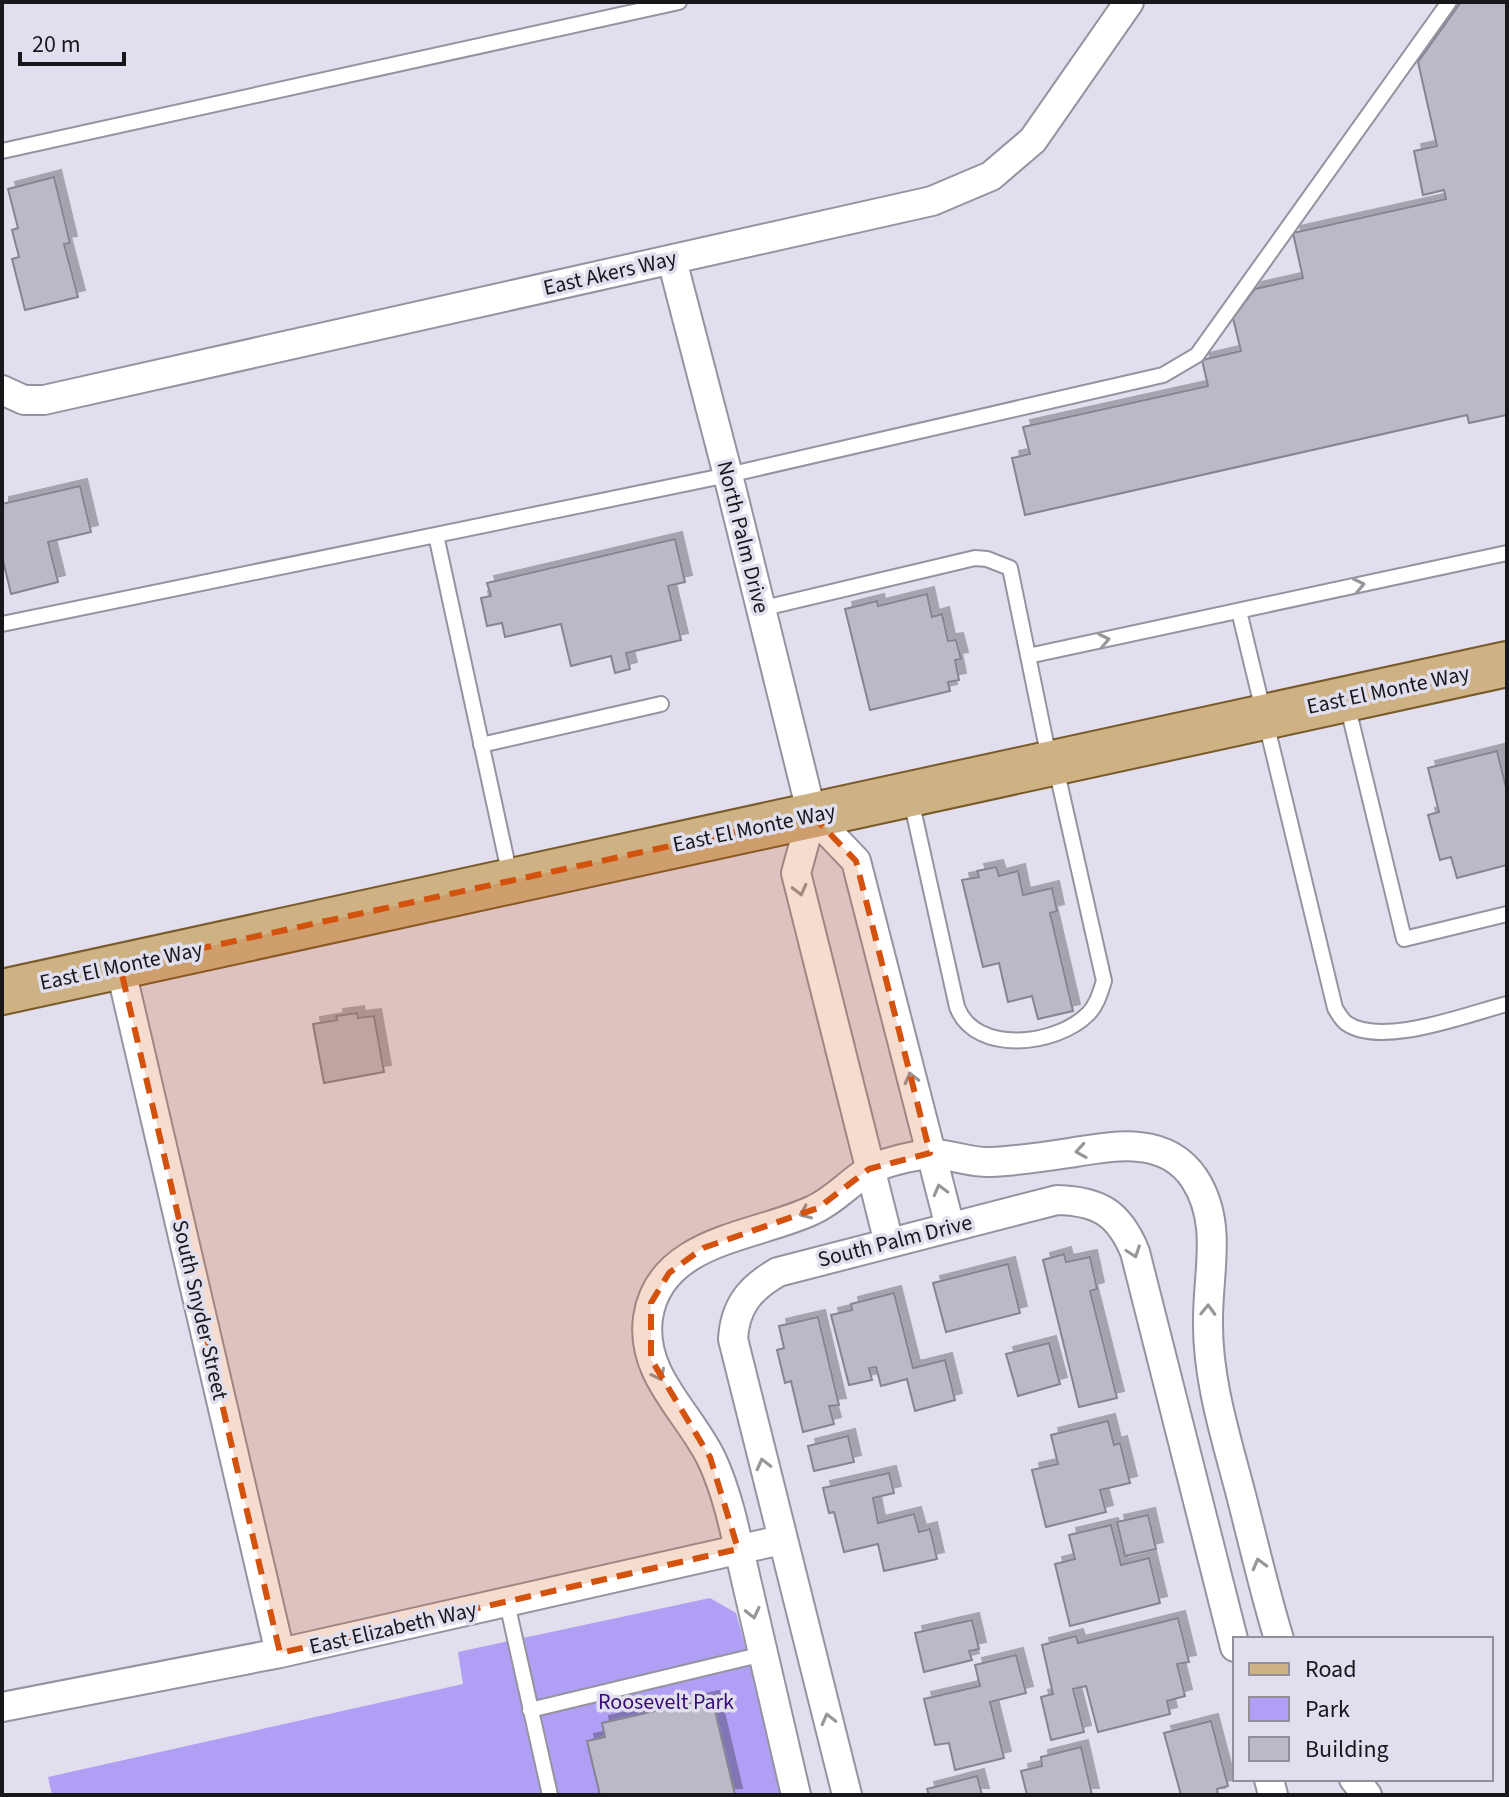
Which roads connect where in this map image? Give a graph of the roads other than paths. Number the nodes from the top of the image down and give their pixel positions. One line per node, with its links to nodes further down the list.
1 (679, 2): 4 (lane)
2 (1129, 2): 5 (street, East Akers Way)
3 (1449, 2): 7 (lane)
4 (2, 151)
5 (672, 260): 6 (street, East Akers Way); 7 (street, North Palm Drive)
6 (4, 392)
7 (728, 475): 8 (lane); 10 (street, North Palm Drive)
8 (436, 535): 12 (lane); 18 (lane)
9 (1507, 553): 11 (lane, one-way to 9)
10 (760, 609): 13 (lane); 21 (street, North Palm Drive)
11 (1239, 611): 13 (lane, one-way to 11); 17 (lane)
12 (2, 624)
13 (1028, 656): 19 (lane)
14 (1507, 664): 15 (main road, East El Monte Way)
15 (1346, 699): 17 (main road, East El Monte Way); 23 (lane)
16 (661, 704): 18 (lane)
17 (1263, 717): 19 (main road, East El Monte Way); 26 (lane)
18 (481, 745): 22 (lane)
19 (1052, 764): 20 (main road, East El Monte Way); 20 (lane)
20 (910, 794): 21 (main road, East El Monte Way)
21 (812, 815): 22 (main road, East El Monte Way); 27 (street, one-way to 21); 28 (street, one-way to 28)
22 (511, 880): 24 (main road, East El Monte Way)
23 (1507, 914)
24 (120, 966): 25 (main road, East El Monte Way); 36 (street, South Snyder Street)
25 (2, 992)
26 (1507, 1004)
27 (930, 1153): 28 (street); 29 (street, one-way to 27); 34 (street, one-way to 27)
28 (869, 1169): 30 (street); 32 (street, one-way to 32)
29 (950, 1227): 30 (street, South Palm Drive); 35 (street, South Palm Drive, one-way to 35)
30 (889, 1243): 31 (street, South Palm Drive, one-way to 30)
31 (781, 1540): 32 (street, East Elizabeth Way); 42 (street, South Palm Drive, one-way to 31)
32 (738, 1549): 33 (street, East Elizabeth Way); 37 (street, one-way to 37)
33 (507, 1603): 36 (street, East Elizabeth Way); 39 (lane)
34 (1278, 1637)
35 (1233, 1639)
36 (280, 1653): 38 (street, East Elizabeth Way)
37 (763, 1654): 39 (lane); 41 (street)
38 (2, 1707)
39 (530, 1710): 40 (lane)
40 (550, 1795)
41 (796, 1795)
42 (847, 1795)

